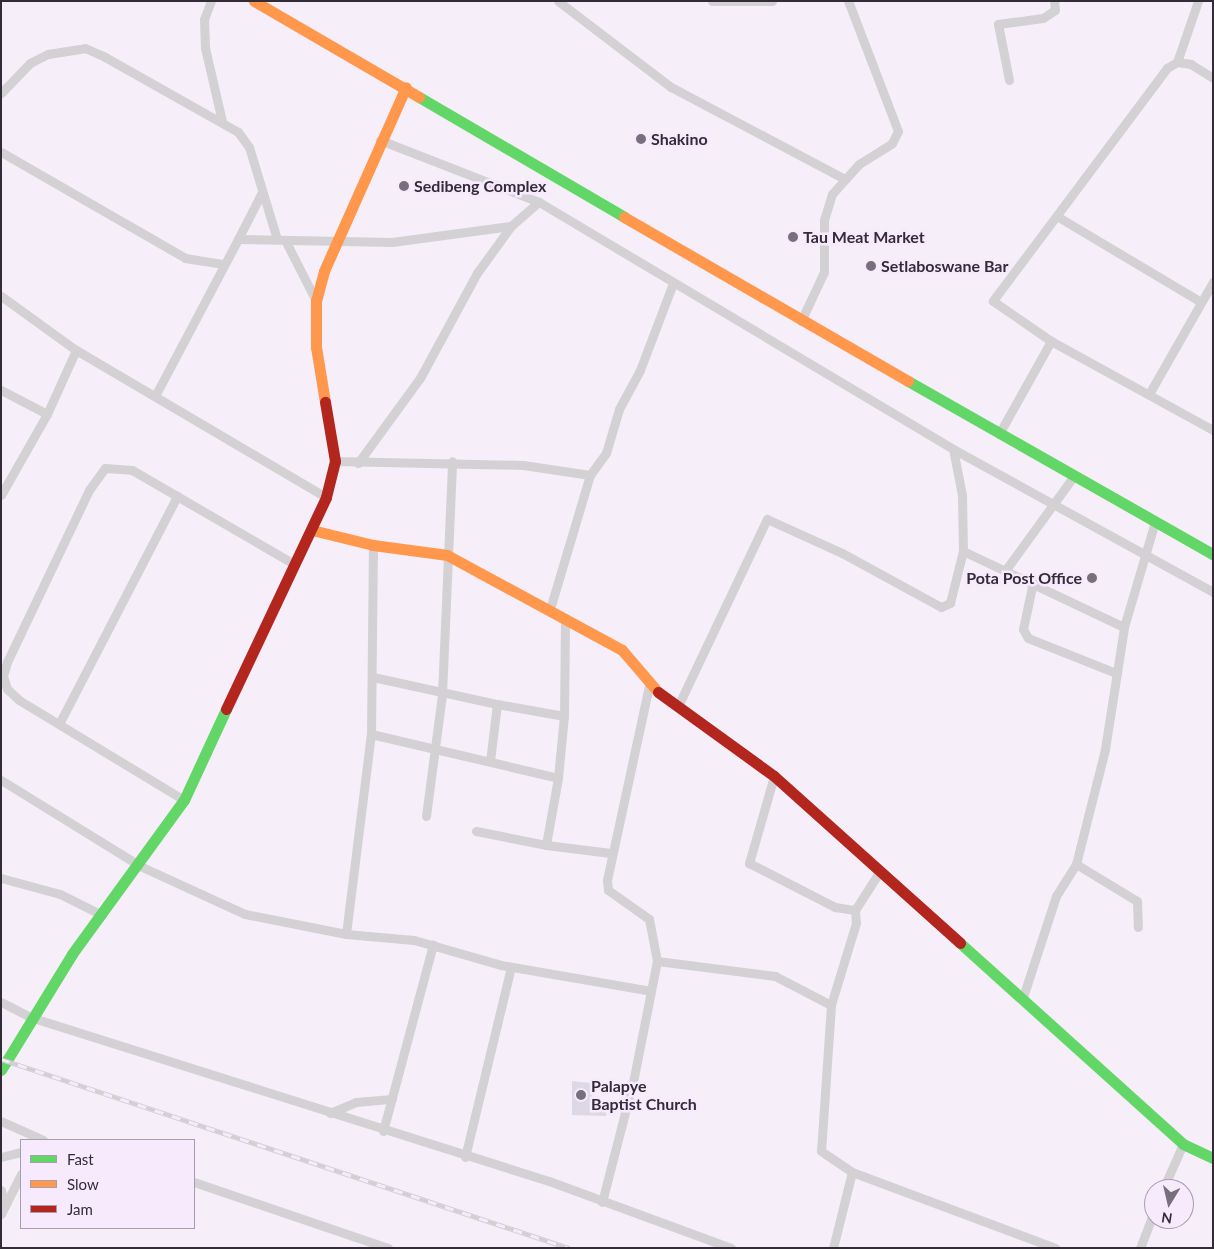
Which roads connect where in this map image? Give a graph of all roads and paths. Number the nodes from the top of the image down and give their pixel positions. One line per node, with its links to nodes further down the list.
1 (210, 1): 14 (street)
2 (254, 1): 12 (street)
3 (558, 1): 17 (street)
4 (712, 1): 5 (street)
5 (772, 1)
6 (848, 1): 17 (street)
7 (1054, 1): 11 (street)
8 (1198, 1): 9 (street)
9 (1177, 62): 10 (street); 20 (street)
10 (1213, 78)
11 (1009, 80)
12 (406, 87): 15 (street); 31 (street)
13 (1, 93): 14 (street)
14 (222, 121): 18 (street)
15 (380, 140): 19 (street); 24 (street)
16 (1, 152): 25 (street)
17 (843, 178): 31 (street)
18 (261, 194): 22 (street); 23 (street)
19 (539, 202): 21 (street); 27 (street)
20 (1060, 218): 30 (street); 32 (street)
21 (511, 226): 24 (street); 43 (street)
22 (238, 239): 23 (street); 25 (street)
23 (281, 240): 24 (street); 29 (street)
24 (338, 240): 29 (street)
25 (221, 264): 36 (street)
26 (1213, 282): 30 (street)
27 (673, 283): 40 (street); 44 (street)
28 (1, 296): 33 (street)
29 (316, 301): 41 (street)
30 (1201, 302): 35 (street)
31 (801, 321): 39 (street)
32 (1051, 341): 35 (street); 39 (street)
33 (76, 350): 36 (street); 37 (street)
34 (1, 390): 37 (street)
35 (1149, 394): 38 (street)
36 (155, 396): 48 (street)
37 (47, 414): 46 (street)
38 (1213, 430)
39 (999, 434): 45 (street)
40 (953, 449): 49 (street); 53 (street)
41 (335, 461): 43 (street); 48 (street)
42 (452, 461): 43 (street); 44 (street); 56 (street)
43 (358, 462)
44 (590, 475): 61 (street)
45 (1073, 477): 49 (street); 50 (street)
46 (1, 495)
47 (177, 496): 57 (street); 71 (street); 71 (street)
48 (326, 497): 51 (street)
49 (1054, 502): 54 (street); 58 (street)
50 (1154, 525): 54 (street); 55 (street)
51 (312, 530): 52 (street); 57 (street)
52 (372, 545): 56 (street); 65 (street)
53 (963, 551): 58 (street); 69 (street)
54 (1146, 552): 60 (street); 63 (street)
55 (1213, 554)
56 (447, 555): 61 (street); 67 (street)
57 (294, 564): 78 (street)
58 (1007, 568): 59 (street)
59 (1033, 582): 63 (street); 64 (street)
60 (1213, 592)
61 (550, 609): 62 (street)
62 (565, 618): 66 (street); 70 (street)
63 (1124, 627): 64 (street)
64 (1116, 673): 83 (street)
65 (373, 677): 67 (street); 72 (street)
66 (649, 685): 69 (street); 82 (street)
67 (442, 694): 68 (street); 73 (street)
68 (497, 704): 70 (street); 74 (street)
69 (679, 704): 75 (street)
70 (564, 716): 76 (street)
71 (59, 724): 78 (street)
72 (372, 734): 73 (street); 90 (street)
73 (436, 753): 74 (street); 79 (street)
74 (490, 761): 76 (street)
75 (774, 776): 85 (street); 87 (street)
76 (558, 778): 81 (street)
77 (1, 780): 84 (street)
78 (184, 800): 84 (street)
79 (426, 816)
80 (476, 831): 81 (street)
81 (546, 845): 82 (street)
82 (611, 853): 92 (street)
83 (1076, 864): 89 (street); 95 (street)
84 (140, 866): 88 (street); 90 (street)
85 (880, 871): 87 (street); 95 (street)
86 (1, 878): 88 (street)
87 (855, 910): 97 (street)
88 (102, 915): 98 (street)
89 (1138, 926)
90 (346, 934): 91 (street)
91 (433, 945): 93 (street); 100 (street)
92 (657, 962): 94 (street); 97 (street)
93 (511, 967): 94 (street); 108 (street)
94 (651, 991): 115 (street)
95 (1023, 997): 105 (street)
96 (1, 1002): 98 (street)
97 (831, 1005): 110 (street)
98 (30, 1017): 99 (street); 101 (street)
99 (1, 1070)
100 (392, 1099): 101 (street); 103 (street)
101 (330, 1113): 103 (street)
102 (1, 1121): 104 (street)
103 (383, 1131): 108 (street)
104 (41, 1139)
105 (1183, 1144): 109 (street); 112 (street)
106 (20, 1152): 107 (street)
107 (1, 1157)
108 (465, 1157): 115 (street)
109 (1213, 1158)
110 (852, 1172): 120 (street); 121 (street)
111 (20, 1176): 116 (street)
112 (1167, 1179)
113 (195, 1182): 118 (street)
114 (1, 1190): 116 (street)
115 (602, 1202): 119 (street)
116 (3, 1210)
117 (1147, 1229): 122 (street)
118 (388, 1248)
119 (731, 1248)
120 (833, 1248)
121 (1055, 1248)
122 (1140, 1248)

